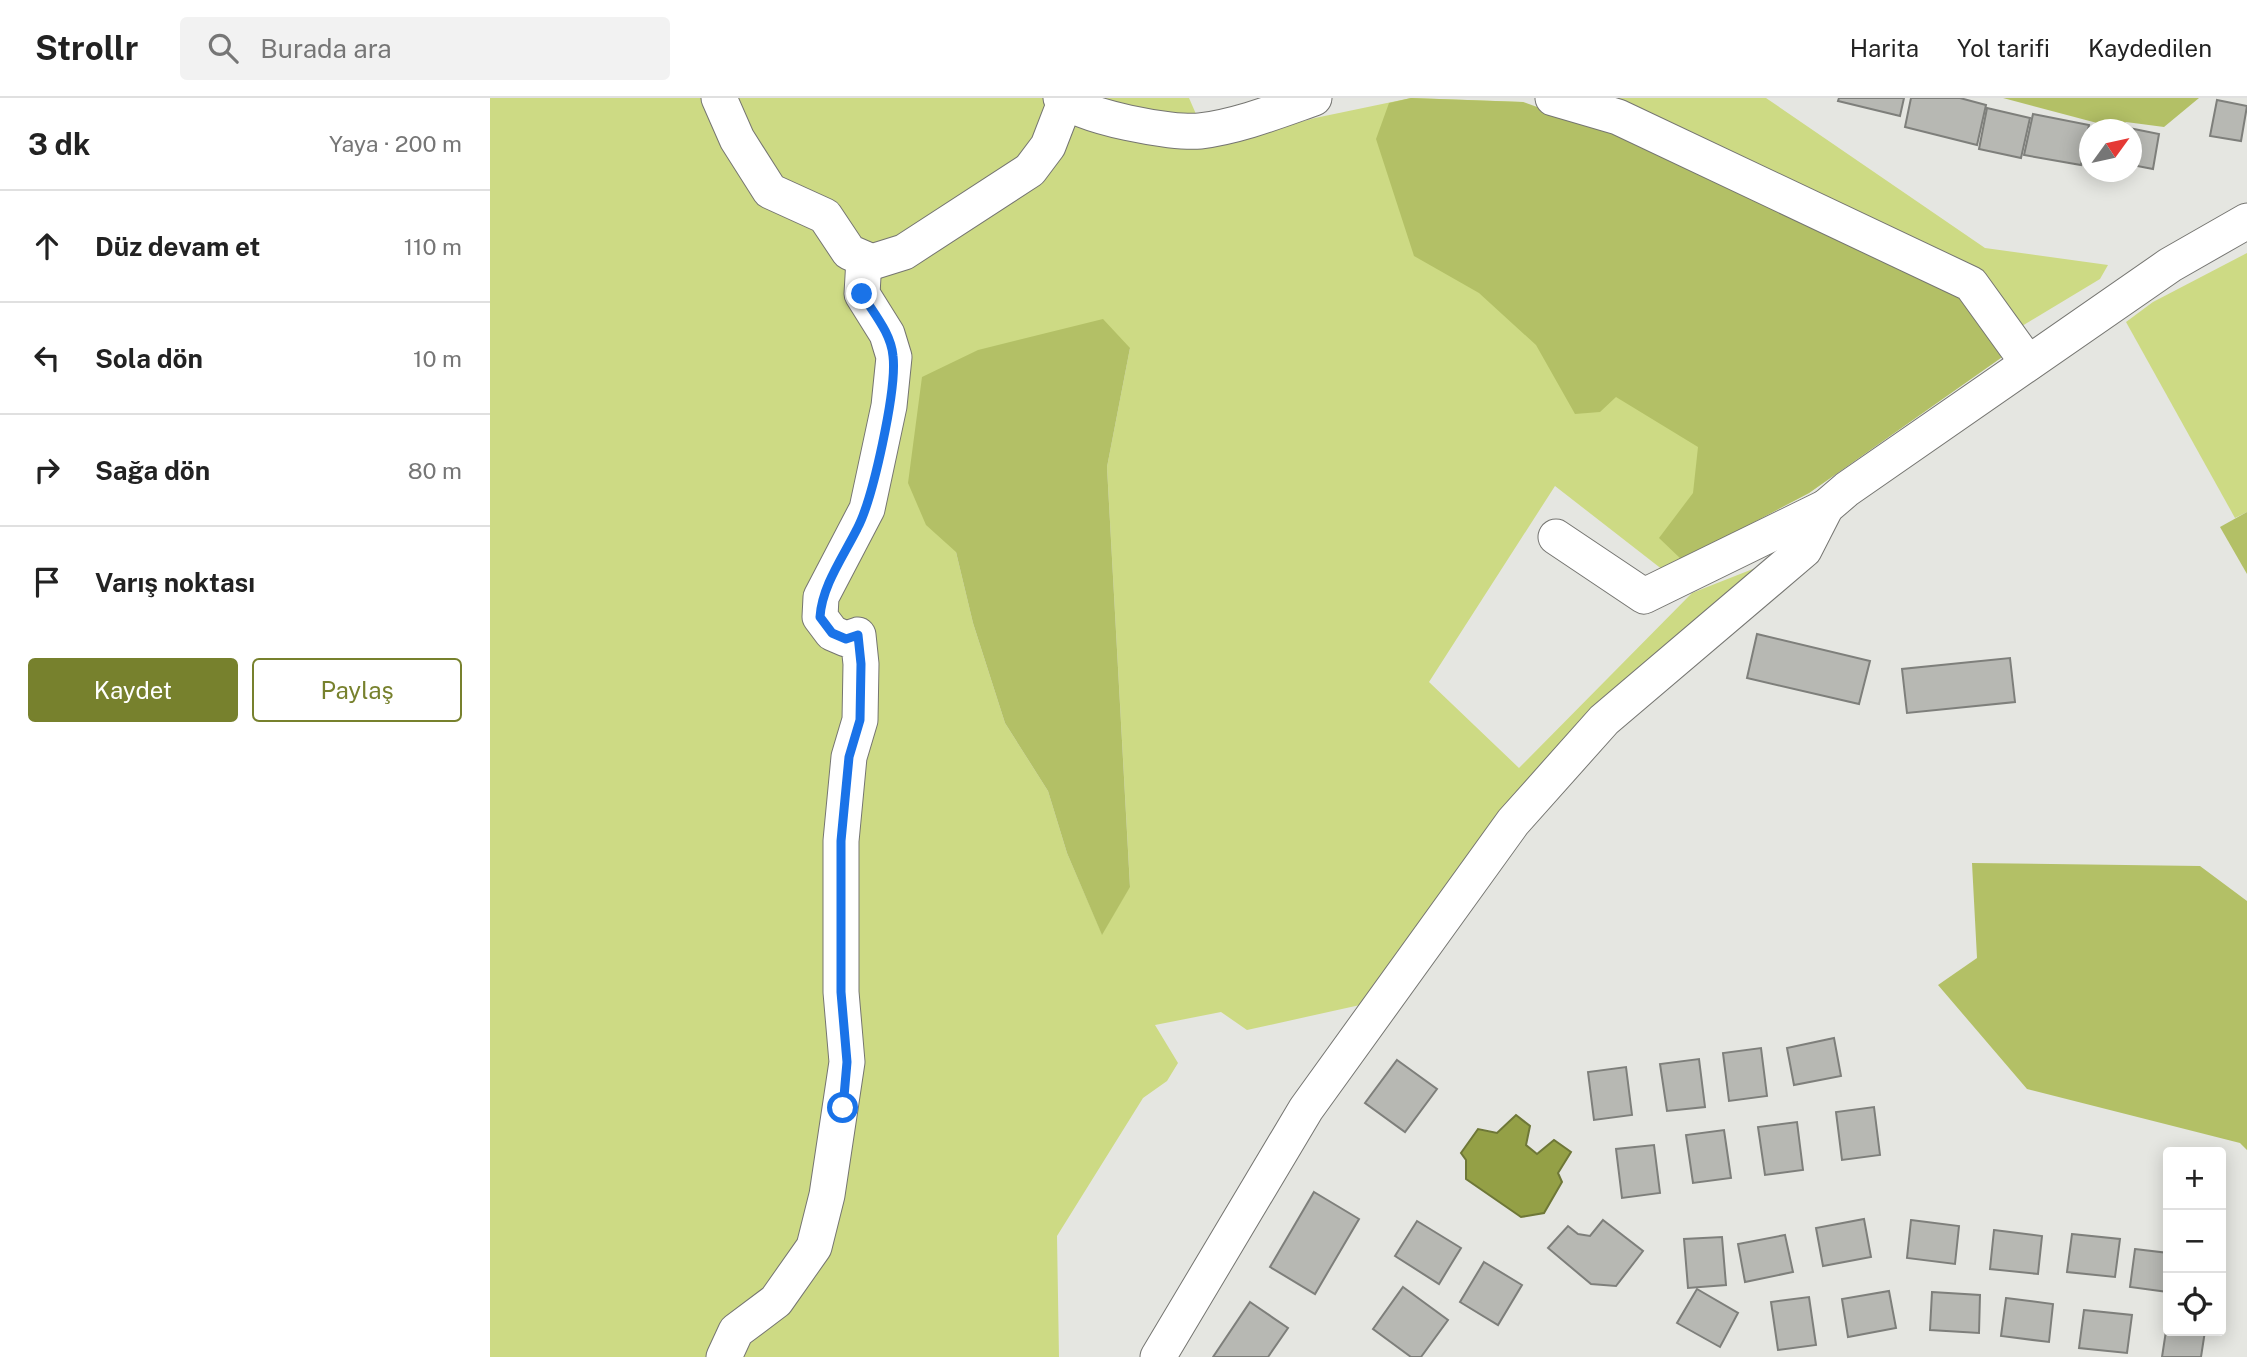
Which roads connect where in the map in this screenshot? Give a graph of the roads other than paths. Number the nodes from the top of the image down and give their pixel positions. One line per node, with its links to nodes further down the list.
1 (719, 98): 6 (street)
2 (1314, 98): 4 (street)
3 (1553, 98): 7 (street)
4 (1063, 100): 6 (street)
5 (2247, 221): 7 (street)
6 (864, 259): 10 (street)
7 (2028, 363): 8 (street)
8 (1826, 507): 9 (street); 11 (street)
9 (1556, 537)
10 (724, 1357)
11 (1158, 1357)

